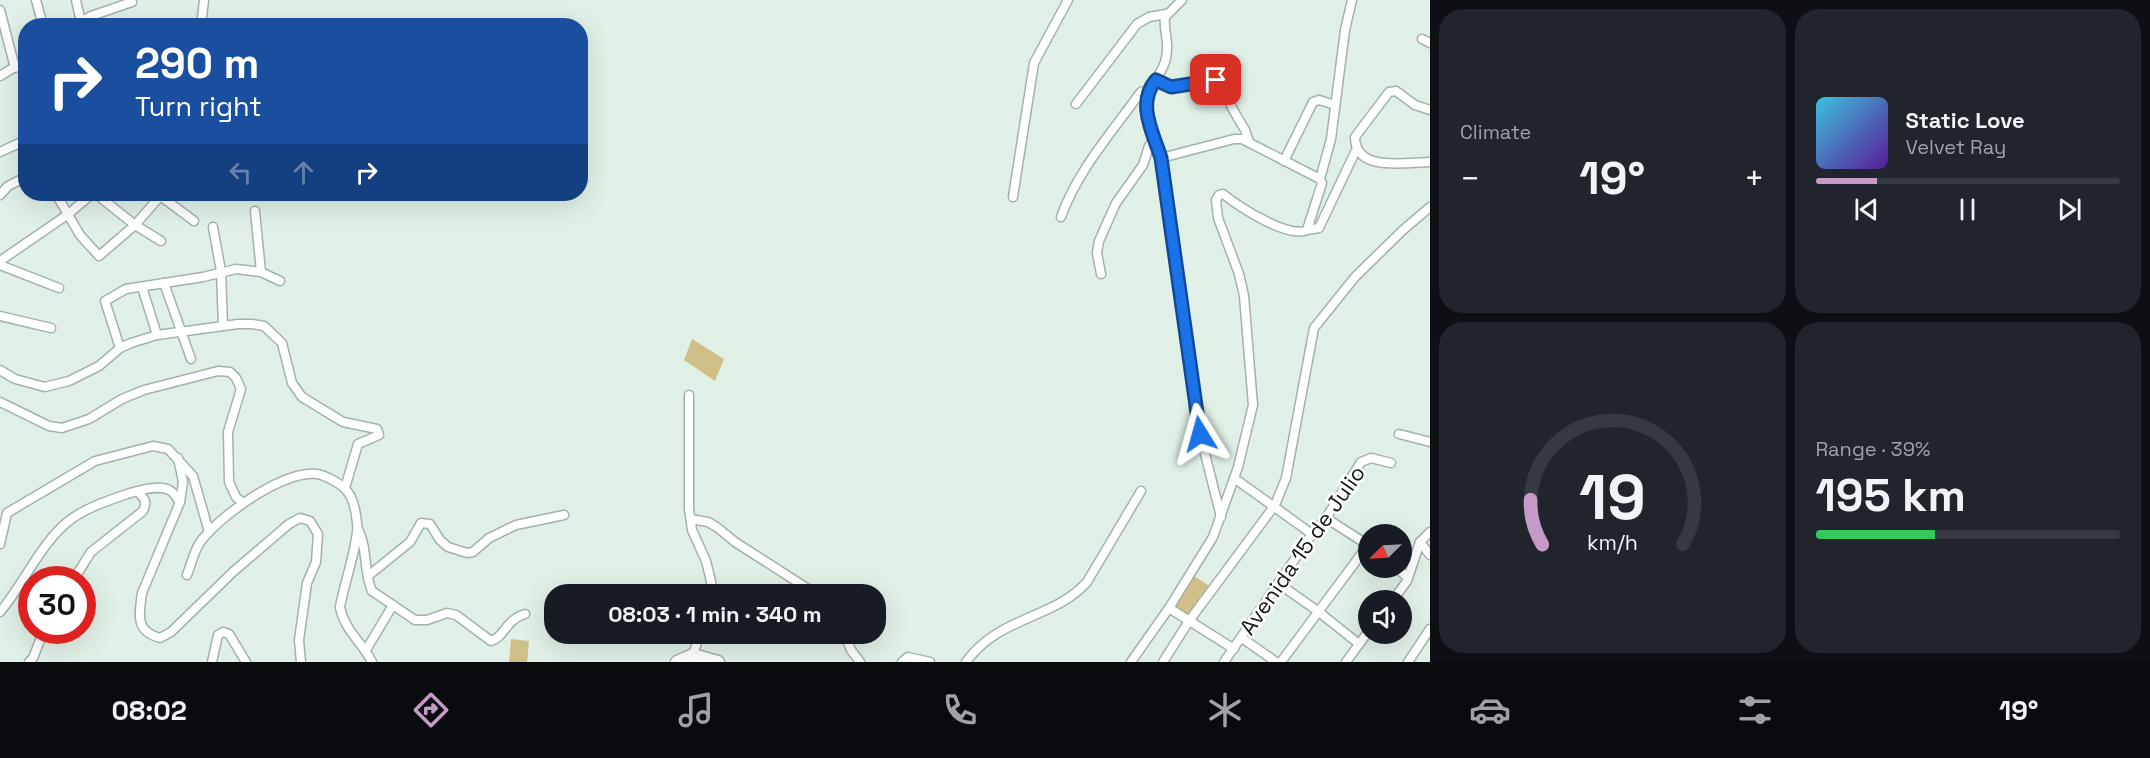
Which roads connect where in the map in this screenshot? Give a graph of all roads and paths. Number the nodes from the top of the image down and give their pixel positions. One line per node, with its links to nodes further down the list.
1 (36, 0): 10 (street)
2 (76, 0): 11 (street)
3 (204, 0): 13 (street)
4 (1068, 0): 33 (street)
5 (1182, 0): 9 (street)
6 (1352, 0): 20 (street)
7 (132, 2): 12 (street)
8 (0, 10): 15 (street)
9 (1166, 14): 17 (street); 19 (street)
10 (41, 18)
11 (77, 18)
12 (92, 18)
13 (202, 18)
14 (18, 66): 15 (street)
15 (15, 68): 16 (street)
16 (0, 76)
17 (1156, 80): 18 (street); 23 (street)
18 (1149, 90): 22 (street); 42 (street)
19 (1076, 104)
20 (1335, 105): 28 (street); 30 (street)
21 (1430, 110): 25 (street)
22 (1155, 139): 27 (street); 51 (street)
23 (1249, 142): 27 (street); 28 (street)
24 (18, 144): 26 (street)
25 (1357, 148): 29 (street); 46 (street)
26 (0, 152)
27 (1161, 158): 79 (street)
28 (1284, 161): 30 (street)
29 (1430, 162)
30 (1320, 179): 46 (street)
31 (18, 181): 32 (street)
32 (0, 195)
33 (1013, 197)
34 (60, 201): 41 (street)
35 (85, 201): 41 (street)
36 (103, 201): 44 (street)
37 (154, 201): 44 (street)
38 (169, 201): 43 (street)
39 (1430, 207): 76 (street)
40 (255, 211): 50 (street)
41 (67, 215): 44 (street); 48 (street)
42 (1061, 217)
43 (195, 220)
44 (135, 225): 47 (street)
45 (213, 227): 49 (street)
46 (1307, 230): 70 (street)
47 (161, 241)
48 (0, 263): 55 (street)
49 (221, 271): 50 (street); 53 (street); 57 (street)
50 (261, 272): 52 (street)
51 (1101, 274)
52 (280, 281)
53 (164, 283): 54 (street); 59 (street)
54 (142, 287): 60 (street); 61 (street)
55 (59, 288)
56 (0, 316): 58 (street)
57 (223, 326): 59 (street); 71 (street)
58 (51, 328)
59 (181, 332): 60 (street); 62 (street)
60 (157, 335): 61 (street)
61 (120, 348): 63 (street)
62 (191, 359)
63 (0, 370)
64 (689, 395): 81 (street)
65 (0, 402): 75 (street)
66 (1399, 434): 67 (street)
67 (1430, 442)
68 (178, 458): 74 (street); 77 (street); 83 (street)
69 (1391, 463): 80 (street, Avenida 15 de Julio)
70 (1234, 478): 76 (street); 79 (street)
71 (345, 488): 75 (street); 82 (street)
72 (137, 491): 74 (street); 92 (street); 102 (street)
73 (1140, 491): 125 (street)
74 (180, 502): 118 (street)
75 (243, 503): 83 (street)
76 (1275, 505): 85 (street); 105 (street)
77 (4, 513): 88 (street)
78 (564, 515): 94 (street)
79 (1221, 517): 101 (street)
80 (1326, 518): 85 (street, Avenida 15 de Julio); 86 (street)
81 (691, 519): 97 (street); 98 (street)
82 (358, 528): 94 (street); 113 (street)
83 (209, 532): 93 (street)
84 (1430, 532): 87 (street)
85 (1312, 534): 96 (street, Avenida 15 de Julio)
86 (1358, 539)
87 (1419, 542): 89 (street); 91 (street)
88 (0, 544)
89 (1430, 555)
90 (1358, 559): 103 (street)
91 (1412, 565)
92 (82, 566)
93 (187, 575)
94 (368, 576): 100 (street)
95 (1408, 578): 99 (street)
96 (1278, 583): 103 (street); 107 (street, Avenida 15 de Julio)
97 (711, 584)
98 (800, 584)
99 (1400, 590)
100 (393, 604): 104 (street); 113 (street)
101 (1169, 608): 105 (street); 126 (street)
102 (0, 612)
103 (1319, 612): 108 (street); 130 (street)
104 (525, 614)
105 (1190, 621): 112 (street); 127 (street)
106 (1430, 629): 132 (street)
107 (1242, 638): 112 (street, Avenida 15 de Julio); 129 (street)
108 (1358, 643)
109 (38, 644): 115 (street)
110 (849, 644): 122 (street)
111 (1359, 644): 131 (street)
112 (1234, 649): 128 (street, Avenida 15 de Julio)
113 (366, 650): 119 (street)
114 (692, 658): 120 (street); 121 (street)
115 (29, 662)
116 (212, 662): 117 (street)
117 (246, 662)
118 (301, 662)
119 (372, 662)
120 (677, 662)
121 (718, 662)
122 (860, 662)
123 (902, 662): 124 (street)
124 (930, 662)
125 (966, 662)
126 (1131, 662)
127 (1163, 662)
128 (1224, 662)
129 (1276, 662)
130 (1281, 662)
131 (1346, 662)
132 (1408, 662)

